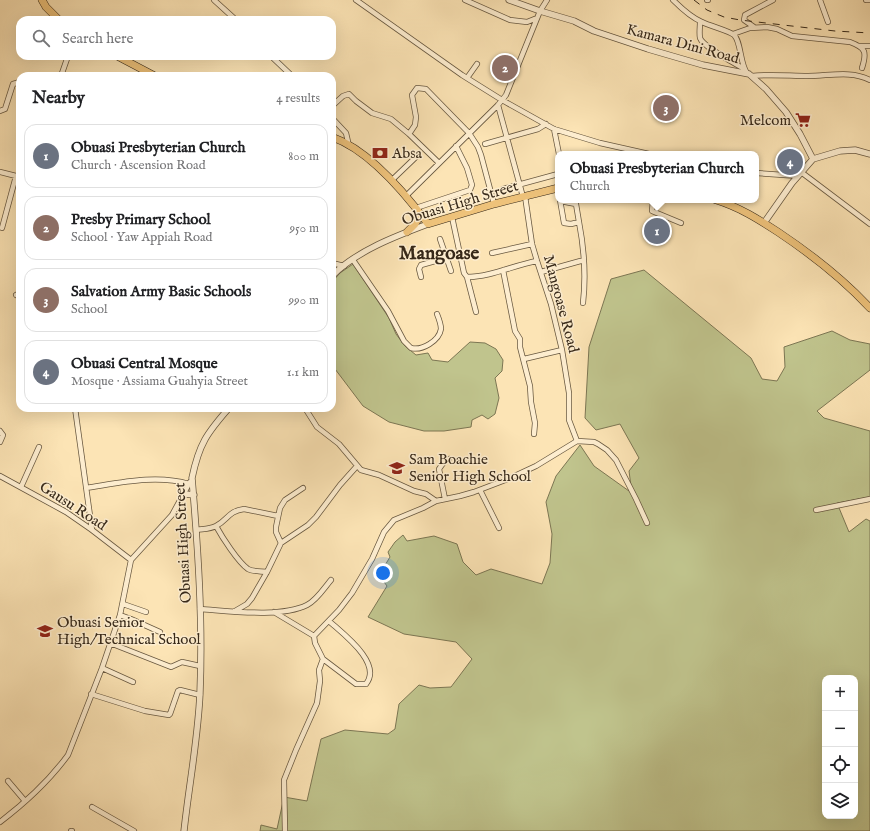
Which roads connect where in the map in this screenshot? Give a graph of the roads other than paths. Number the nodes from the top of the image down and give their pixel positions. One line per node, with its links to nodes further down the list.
1 (42, 0): 13 (main road)
2 (214, 0): 14 (street)
3 (356, 0): 31 (street)
4 (465, 0): 15 (street)
5 (509, 0): 12 (street, Kamara Dini Road)
6 (547, 0): 12 (street)
7 (673, 0): 16 (street)
8 (773, 0): 18 (street)
9 (820, 0): 17 (street)
10 (866, 0): 11 (street)
11 (870, 0)
12 (540, 11): 15 (street); 30 (street, Kamara Dini Road)
13 (56, 16)
14 (232, 16)
15 (537, 18): 34 (street)
16 (700, 22): 19 (street); 30 (street)
17 (828, 22)
18 (754, 27): 19 (street); 20 (street)
19 (733, 34): 30 (street)
20 (859, 46): 21 (street); 26 (street)
21 (870, 46)
22 (67, 60): 27 (street)
23 (125, 60): 28 (main road)
24 (275, 60): 29 (street)
25 (477, 64): 31 (street)
26 (862, 68)
27 (62, 72)
28 (147, 72)
29 (288, 72)
30 (748, 73): 32 (street); 52 (street, Kamara Dini Road)
31 (467, 78): 34 (street)
32 (870, 80)
33 (16, 82): 37 (street)
34 (502, 100): 36 (street); 39 (street)
35 (336, 102): 42 (street)
36 (498, 105): 41 (street); 43 (street, Mangoase Road)
37 (0, 111)
38 (336, 122): 46 (street)
39 (546, 124): 40 (street); 43 (street)
40 (554, 129): 48 (street); 49 (street)
41 (470, 133): 42 (street); 47 (street); 70 (street)
42 (409, 134): 53 (street)
43 (507, 138): 45 (street); 61 (street, Mangoase Road)
44 (336, 139): 46 (main road)
45 (485, 144)
46 (349, 146): 59 (main road)
47 (456, 146): 53 (street); 71 (street)
48 (558, 151)
49 (636, 151)
50 (870, 154): 52 (street)
51 (417, 156): 59 (street)
52 (813, 159): 56 (street)
53 (439, 164): 64 (street)
54 (0, 172): 57 (street)
55 (759, 173): 56 (street)
56 (799, 174): 75 (street); 77 (street)
57 (16, 175)
58 (555, 175): 61 (street)
59 (392, 180): 64 (main road)
60 (16, 184): 78 (street)
61 (520, 185): 62 (street); 65 (street, Mangoase Road)
62 (503, 189)
63 (555, 189): 65 (main road, Obuasi High Street)
64 (406, 196): 71 (main road)
65 (524, 196): 70 (main road, Obuasi High Street); 81 (street, Mangoase Road)
66 (561, 203): 73 (street)
67 (572, 203): 73 (street)
68 (653, 203): 74 (street)
69 (726, 203): 75 (main road)
70 (494, 204): 72 (main road, Obuasi High Street)
71 (418, 211): 76 (main road); 79 (main road)
72 (452, 217): 76 (main road, Obuasi High Street); 83 (street)
73 (579, 222): 86 (street)
74 (681, 223)
75 (764, 223): 97 (main road)
76 (428, 224): 79 (street, Obuasi High Street)
77 (870, 224)
78 (2, 228)
79 (406, 232): 85 (street, Obuasi High Street)
80 (440, 239): 84 (street)
81 (532, 244): 82 (street); 87 (street, Mangoase Road)
82 (492, 253)
83 (460, 254): 84 (street); 95 (street)
84 (446, 258): 91 (street); 94 (street)
85 (353, 260): 89 (street, Obuasi High Street); 99 (street)
86 (584, 260): 92 (street); 96 (street)
87 (537, 261): 90 (street); 92 (street, Mangoase Road)
88 (336, 264): 89 (street)
89 (344, 266): 93 (street, Obuasi High Street)
90 (503, 270): 95 (street); 101 (street)
91 (451, 271)
92 (541, 272): 100 (street, Mangoase Road)
93 (336, 273)
94 (421, 277)
95 (467, 277): 98 (street)
96 (582, 303)
97 (870, 308)
98 (476, 312)
99 (437, 314)
100 (562, 350): 101 (street); 107 (street, Mangoase Road)
101 (524, 358): 106 (street)
102 (76, 412): 116 (street)
103 (225, 412): 113 (street, Obuasi High Street)
104 (308, 412): 111 (street)
105 (0, 431): 108 (street)
106 (534, 434)
107 (577, 441): 118 (street); 126 (street)
108 (0, 442)
109 (39, 447): 115 (street)
110 (449, 459): 122 (street)
111 (357, 466): 123 (street); 131 (street)
112 (0, 476): 115 (street, Gausu Road)
113 (192, 478): 114 (street); 120 (street, Obuasi High Street)
114 (189, 484): 116 (street); 119 (street)
115 (21, 487): 129 (street, Gausu Road)
116 (86, 488): 129 (street)
117 (303, 488): 125 (street)
118 (480, 490): 122 (street); 128 (street)
119 (185, 494): 120 (street); 132 (street)
120 (194, 495): 130 (street, Obuasi High Street)
121 (870, 499): 124 (street)
122 (445, 500): 123 (street)
123 (436, 501): 141 (street)
124 (816, 510)
125 (278, 516): 127 (street); 131 (street)
126 (647, 523)
127 (216, 526): 130 (street); 133 (street)
128 (499, 528)
129 (92, 530): 132 (street, Gausu Road)
130 (197, 530): 136 (street, Obuasi High Street)
131 (281, 543): 133 (street)
132 (131, 560): 135 (street)
133 (267, 572): 137 (street)
134 (331, 580): 139 (street)
135 (123, 604): 138 (street); 140 (street)
136 (200, 609): 137 (street); 146 (street, Obuasi High Street)
137 (235, 611): 139 (street)
138 (146, 612)
139 (274, 612): 143 (street)
140 (120, 615): 142 (street); 144 (street)
141 (329, 621): 143 (street); 145 (street)
142 (160, 632)
143 (314, 636): 145 (street)
144 (110, 643): 146 (street); 147 (street)
145 (323, 659): 157 (street)
146 (200, 666): 150 (street, Obuasi High Street)
147 (102, 668): 148 (street); 149 (street)
148 (133, 682)
149 (91, 694): 150 (street); 152 (street)
150 (200, 696): 156 (street, Obuasi High Street)
151 (8, 781): 152 (street)
152 (25, 801): 154 (street)
153 (92, 807): 155 (street)
154 (0, 822)
155 (134, 831)
156 (184, 831)
157 (285, 831)

